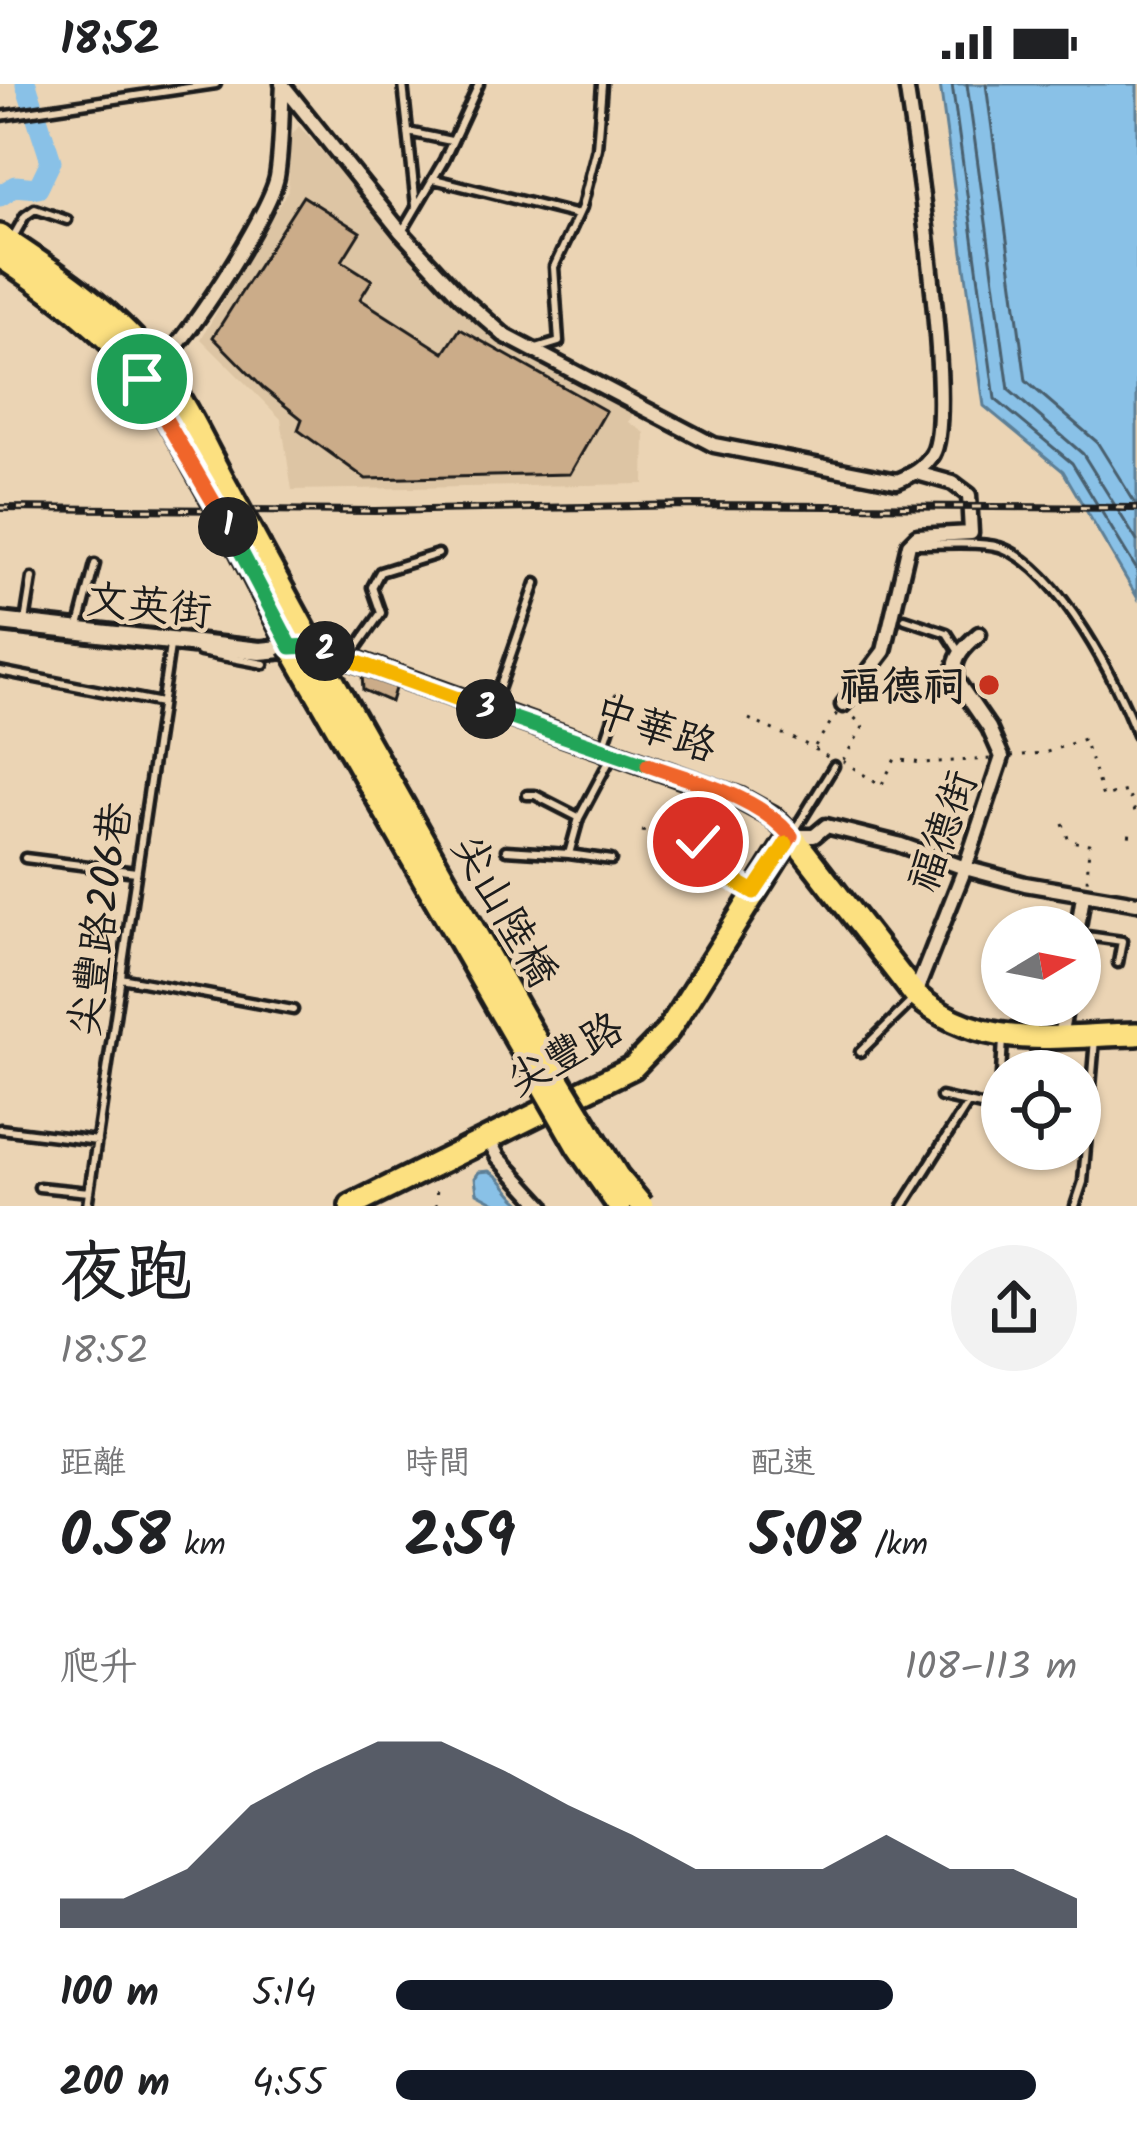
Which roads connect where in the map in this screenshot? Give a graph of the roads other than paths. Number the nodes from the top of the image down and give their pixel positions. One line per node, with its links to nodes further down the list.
1 (134, 84): 8 (lane)
2 (216, 84): 8 (lane)
3 (283, 84): 16 (street); 19 (street)
4 (403, 84): 10 (lane)
5 (479, 84): 11 (lane)
6 (602, 84): 14 (lane)
7 (905, 84): 20 (street)
8 (137, 97): 9 (lane)
9 (0, 116)
10 (411, 132): 11 (lane); 13 (lane)
11 (451, 141): 12 (lane)
12 (434, 179): 13 (lane); 14 (lane)
13 (417, 208): 16 (lane)
14 (578, 215): 18 (lane)
15 (67, 220): 17 (lane)
16 (402, 232): 18 (street)
17 (9, 249): 19 (main road)
18 (532, 351): 20 (street)
19 (150, 373): 32 (main road, bridge)
20 (917, 473): 21 (street)
21 (909, 544): 39 (street); 41 (lane)
22 (438, 554): 34 (lane)
23 (95, 564): 29 (lane)
24 (32, 578): 28 (lane)
25 (536, 583): 40 (lane)
26 (905, 619): 33 (lane)
27 (0, 622): 28 (street, 文英街)
28 (24, 626): 29 (street, 文英街)
29 (78, 633): 31 (street, 文英街)
30 (979, 634): 33 (street)
31 (170, 641): 32 (street, 文英街); 35 (lane); 38 (lane, 尖豐路206巷)
32 (302, 647): 34 (street, 中華路); 77 (main road, 尖山陸橋, bridge); 78 (main road, 尖山陸橋, bridge)
33 (959, 652): 51 (street, 福德街)
34 (347, 660): 40 (street, 中華路)
35 (264, 664)
36 (0, 671): 38 (lane)
37 (619, 700): 42 (lane)
38 (161, 703): 52 (lane, 尖豐路206巷)
39 (843, 705)
40 (492, 711): 42 (street, 中華路)
41 (1137, 735)
42 (608, 751): 45 (lane); 46 (street, 中華路)
43 (834, 766): 46 (lane)
44 (527, 796): 45 (lane)
45 (579, 818): 48 (lane)
46 (791, 836): 51 (street); 59 (main road, 中華路); 70 (main road, 尖豐路)
47 (506, 850): 48 (lane)
48 (569, 854): 50 (lane)
49 (25, 858): 52 (lane)
50 (611, 860)
51 (965, 868): 53 (street); 59 (street, 福德街)
52 (136, 872): 58 (lane, 尖豐路206巷)
53 (1083, 896): 54 (street); 55 (street)
54 (1137, 903)
55 (1082, 906)
56 (1101, 936): 57 (lane)
57 (1118, 963)
58 (121, 979): 60 (lane); 71 (lane, 尖豐路206巷)
59 (915, 995): 63 (main road, 中華路); 66 (lane)
60 (293, 1010)
61 (1062, 1026): 65 (street)
62 (1129, 1034): 64 (main road, 中華路)
63 (1004, 1035): 65 (main road, 中華路); 68 (lane)
64 (1095, 1035): 65 (main road, 中華路); 80 (lane)
65 (1060, 1036)
66 (860, 1052)
67 (941, 1097): 68 (lane)
68 (968, 1103): 79 (lane)
69 (0, 1130): 71 (lane)
70 (488, 1138): 75 (main road, 尖豐路); 76 (street)
71 (97, 1141): 73 (lane, 尖豐路206巷)
72 (39, 1187): 73 (lane)
73 (89, 1192): 74 (lane, 尖豐路206巷)
74 (87, 1206)
75 (351, 1206)
76 (543, 1206)
77 (619, 1206)
78 (642, 1206)
79 (903, 1206)
80 (1075, 1206)

